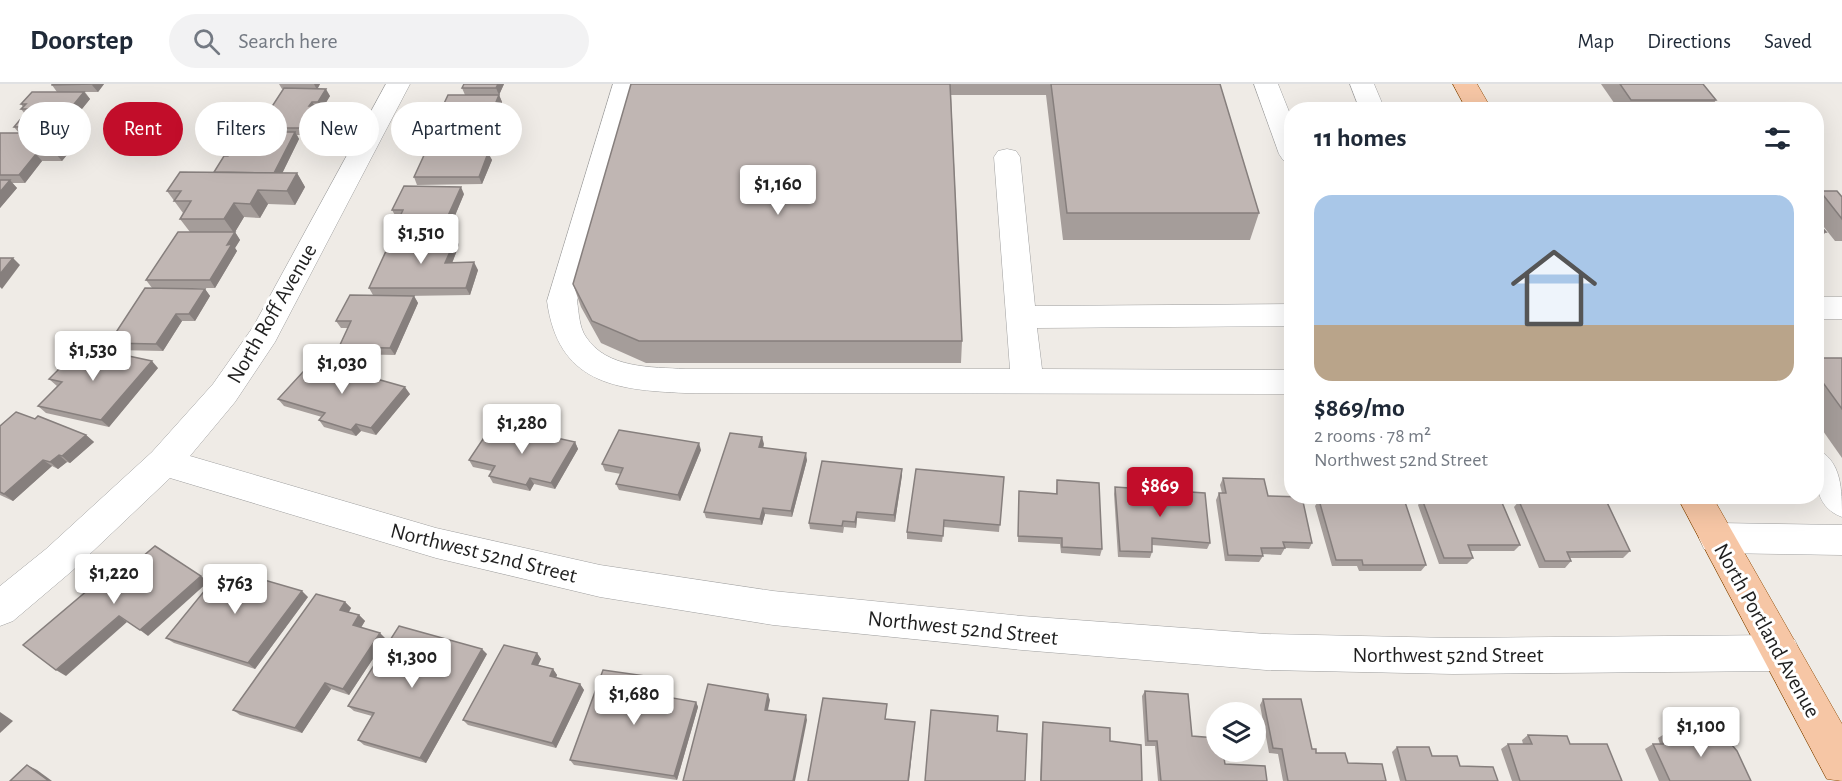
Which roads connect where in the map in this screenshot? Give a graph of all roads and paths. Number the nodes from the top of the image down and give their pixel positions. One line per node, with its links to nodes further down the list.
1 (398, 84): 16 (street, North Roff Avenue)
2 (625, 84): 15 (street)
3 (1266, 84): 8 (street)
4 (1362, 84): 6 (street)
5 (1466, 84): 7 (main road)
6 (1370, 102)
7 (1476, 102)
8 (1284, 132)
9 (1007, 157): 13 (street)
10 (1824, 308): 11 (street)
11 (1842, 308)
12 (1284, 315): 13 (street)
13 (1021, 317): 15 (street)
14 (1284, 382): 15 (street)
15 (1027, 383)
16 (164, 462): 22 (street, North Roff Avenue); 23 (street, Northwest 52nd Street)
17 (1824, 475): 18 (street)
18 (1842, 502)
19 (1699, 504): 20 (main road, North Portland Avenue)
20 (1718, 538): 21 (street); 23 (main road, North Portland Avenue)
21 (1842, 540)
22 (0, 609)
23 (1781, 653): 24 (main road, North Portland Avenue)
24 (1842, 764)

